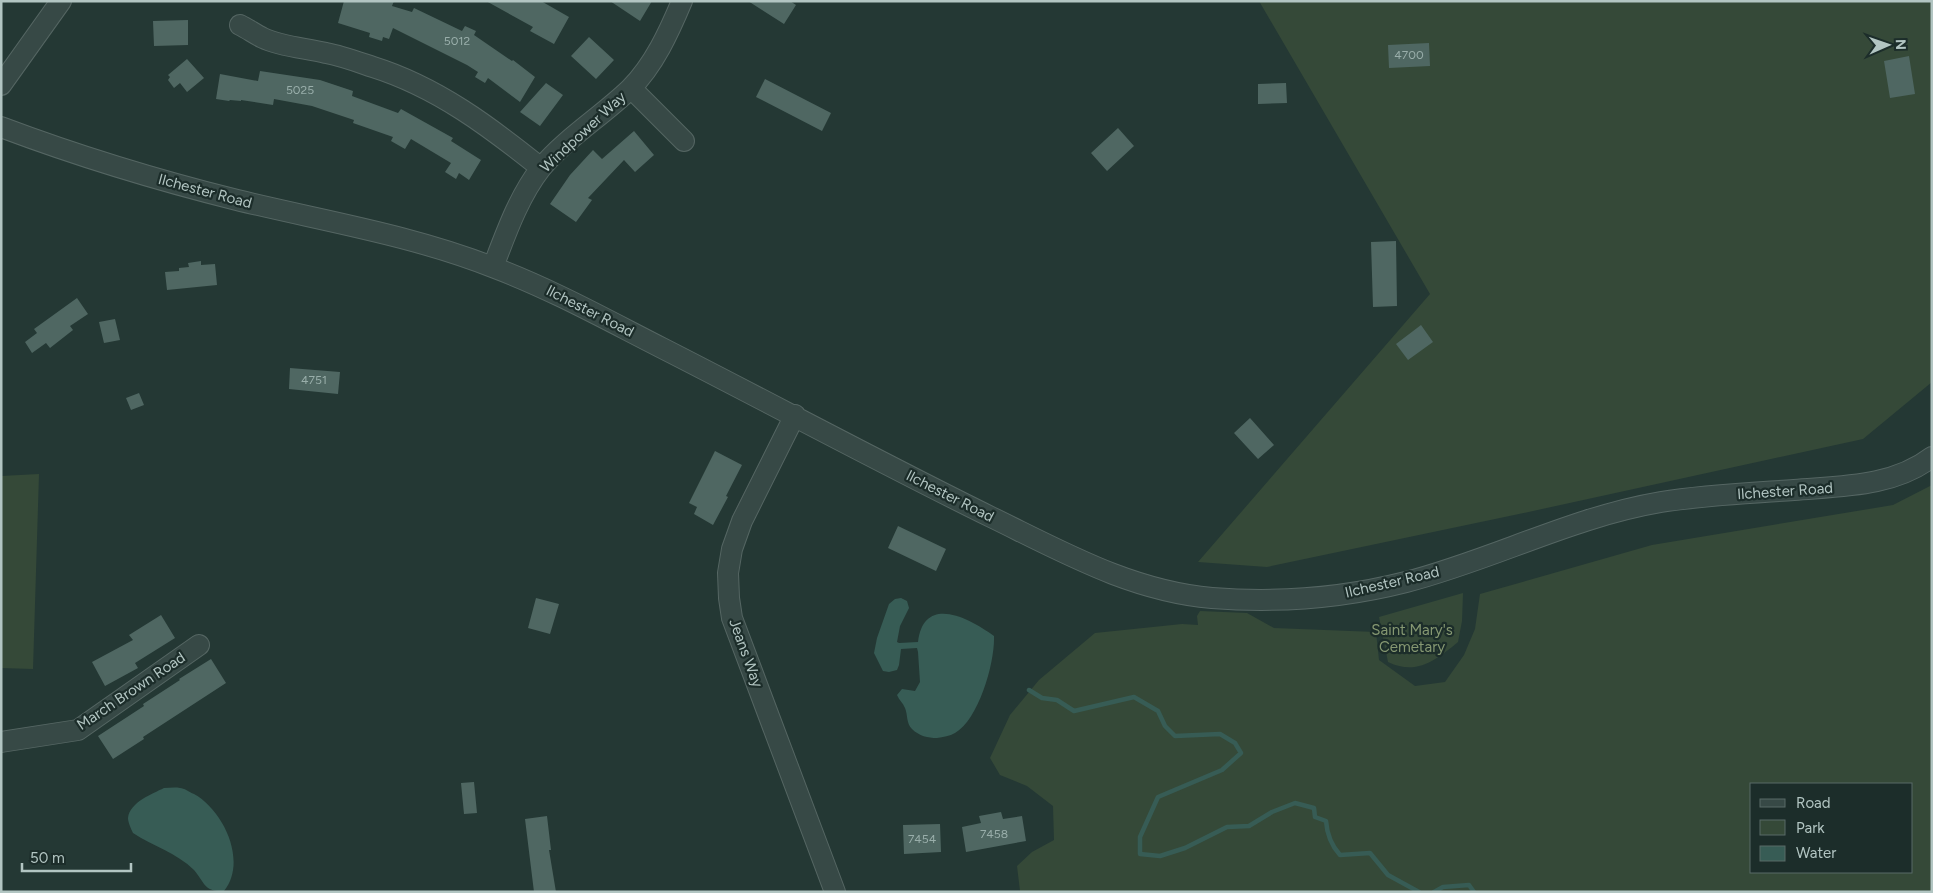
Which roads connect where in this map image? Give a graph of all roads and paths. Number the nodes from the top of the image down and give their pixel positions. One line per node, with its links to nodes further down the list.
1 (61, 1): 4 (street)
2 (682, 1): 5 (street, Windpower Way)
3 (240, 24): 8 (street)
4 (1, 85)
5 (631, 88): 7 (street); 8 (street, Windpower Way)
6 (1, 127): 9 (street, Ilchester Road)
7 (684, 141)
8 (541, 168): 9 (street, Windpower Way)
9 (492, 267): 10 (street, Ilchester Road)
10 (795, 415): 11 (street, Ilchester Road); 14 (street, Jeans Way)
11 (1932, 457)
12 (199, 645): 13 (street, March Brown Road)
13 (1, 742)
14 (835, 892)

